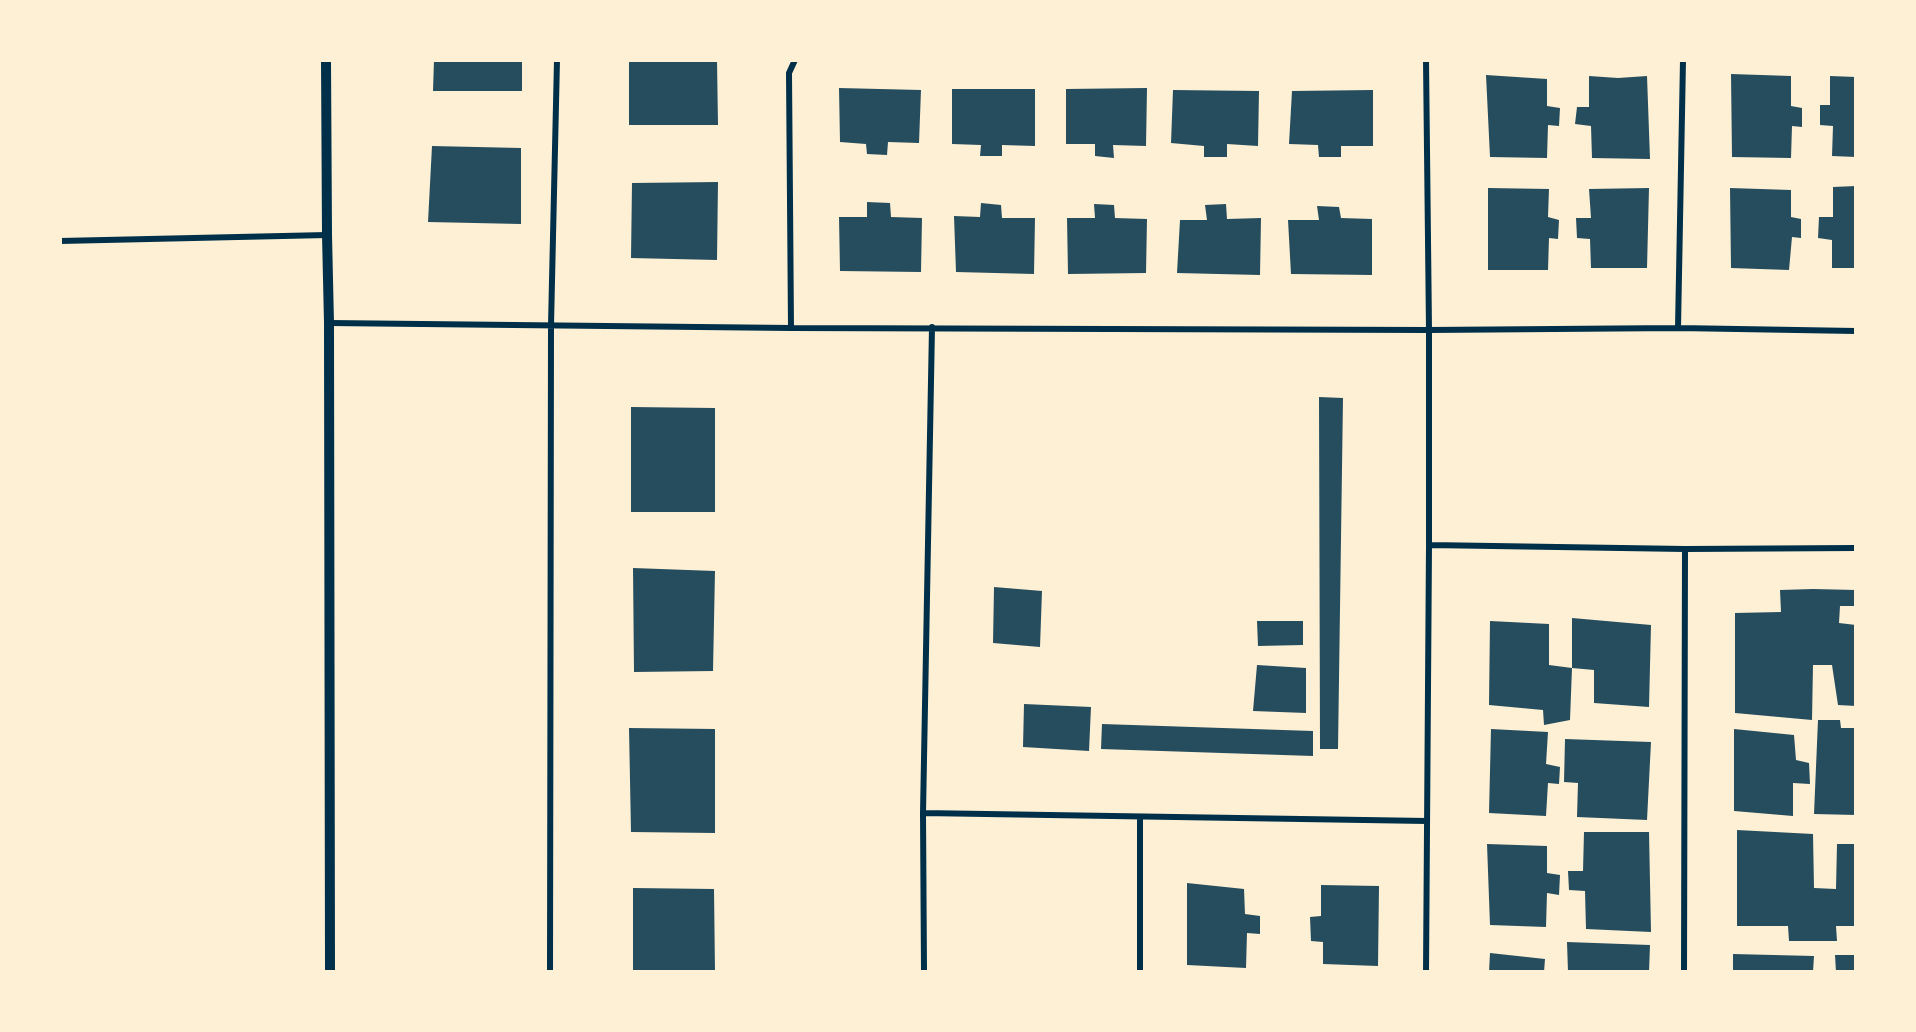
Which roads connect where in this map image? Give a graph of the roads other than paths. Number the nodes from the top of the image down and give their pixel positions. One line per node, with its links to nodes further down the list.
1 (326, 60): 6 (street)
2 (556, 60): 9 (street)
3 (795, 60): 10 (street)
4 (1426, 60): 13 (street)
5 (1683, 60): 12 (street)
6 (327, 236): 7 (street); 8 (street)
7 (60, 241)
8 (329, 323): 9 (street); 21 (street)
9 (551, 325): 10 (street); 22 (street)
10 (791, 327): 11 (street)
11 (932, 327): 13 (street); 18 (street)
12 (1678, 328): 13 (street); 14 (street)
13 (1429, 330): 15 (street)
14 (1856, 331)
15 (1430, 545): 17 (street); 20 (street)
16 (1856, 548): 17 (street)
17 (1685, 549): 26 (street)
18 (923, 813): 19 (street); 23 (street)
19 (1140, 817): 20 (street); 24 (street)
20 (1427, 821): 25 (street)
21 (330, 972)
22 (550, 972)
23 (924, 972)
24 (1140, 972)
25 (1426, 972)
26 (1684, 972)

